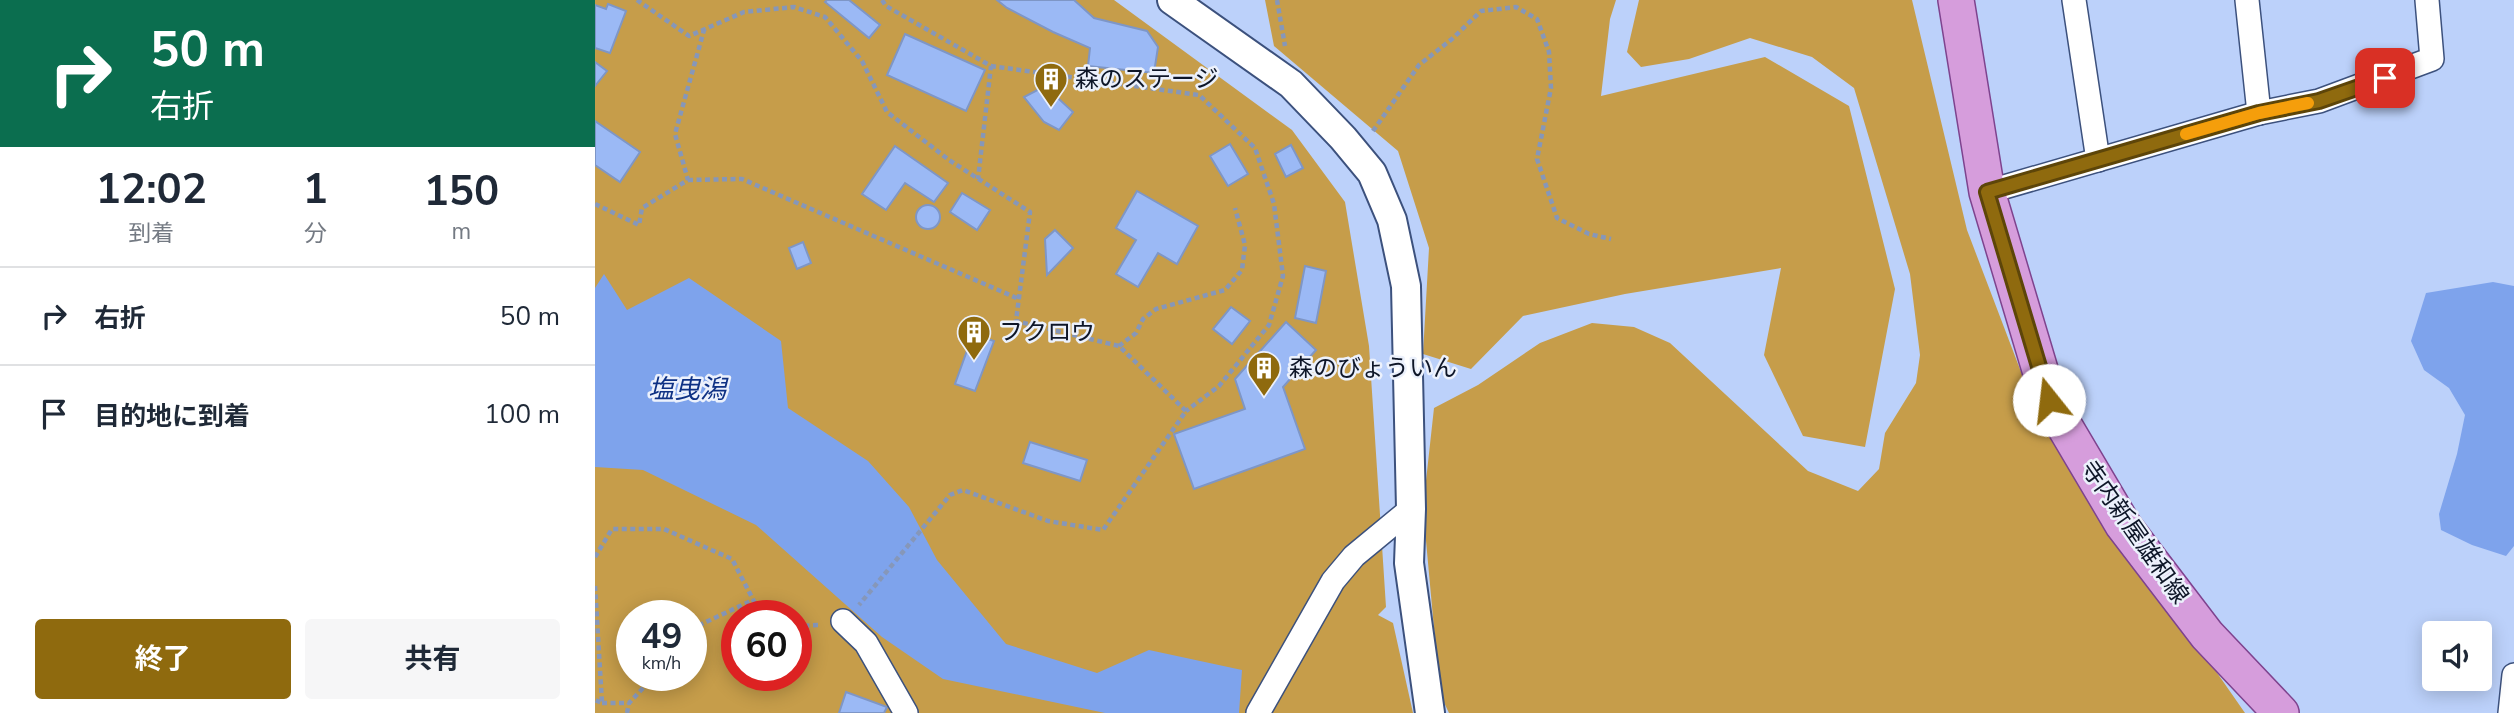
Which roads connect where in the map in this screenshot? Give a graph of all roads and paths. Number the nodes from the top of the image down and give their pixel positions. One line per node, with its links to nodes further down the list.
1 (637, 0): 8 (path)
2 (882, 0): 9 (path)
3 (1173, 0): 11 (street)
4 (1956, 0): 15 (main road, 寺内新屋雄和線)
5 (2074, 0): 12 (street)
6 (2248, 0): 10 (street)
7 (2427, 0): 10 (street)
8 (705, 30): 13 (path); 14 (path)
9 (992, 66): 13 (path); 21 (path)
10 (2259, 113): 12 (street)
11 (1358, 156): 18 (path); 22 (street)
12 (2098, 160): 15 (street)
13 (978, 179): 19 (path)
14 (688, 180): 16 (path); 19 (path)
15 (1987, 192): 36 (main road, 寺内新屋雄和線)
16 (595, 204)
17 (1235, 208): 20 (path)
18 (1611, 239)
19 (1019, 299): 20 (path)
20 (1119, 346): 21 (path)
21 (1185, 411): 26 (path)
22 (1411, 509): 34 (street); 35 (street)
23 (595, 557): 25 (path)
24 (595, 586): 30 (path)
25 (753, 600)
26 (851, 613): 33 (street)
27 (2514, 675): 37 (street)
28 (640, 691): 31 (path)
29 (595, 700): 30 (path)
30 (602, 703): 31 (path)
31 (629, 704): 32 (path)
32 (627, 713)
33 (906, 713)
34 (1258, 713)
35 (1430, 713)
36 (2281, 713)
37 (2510, 713)

